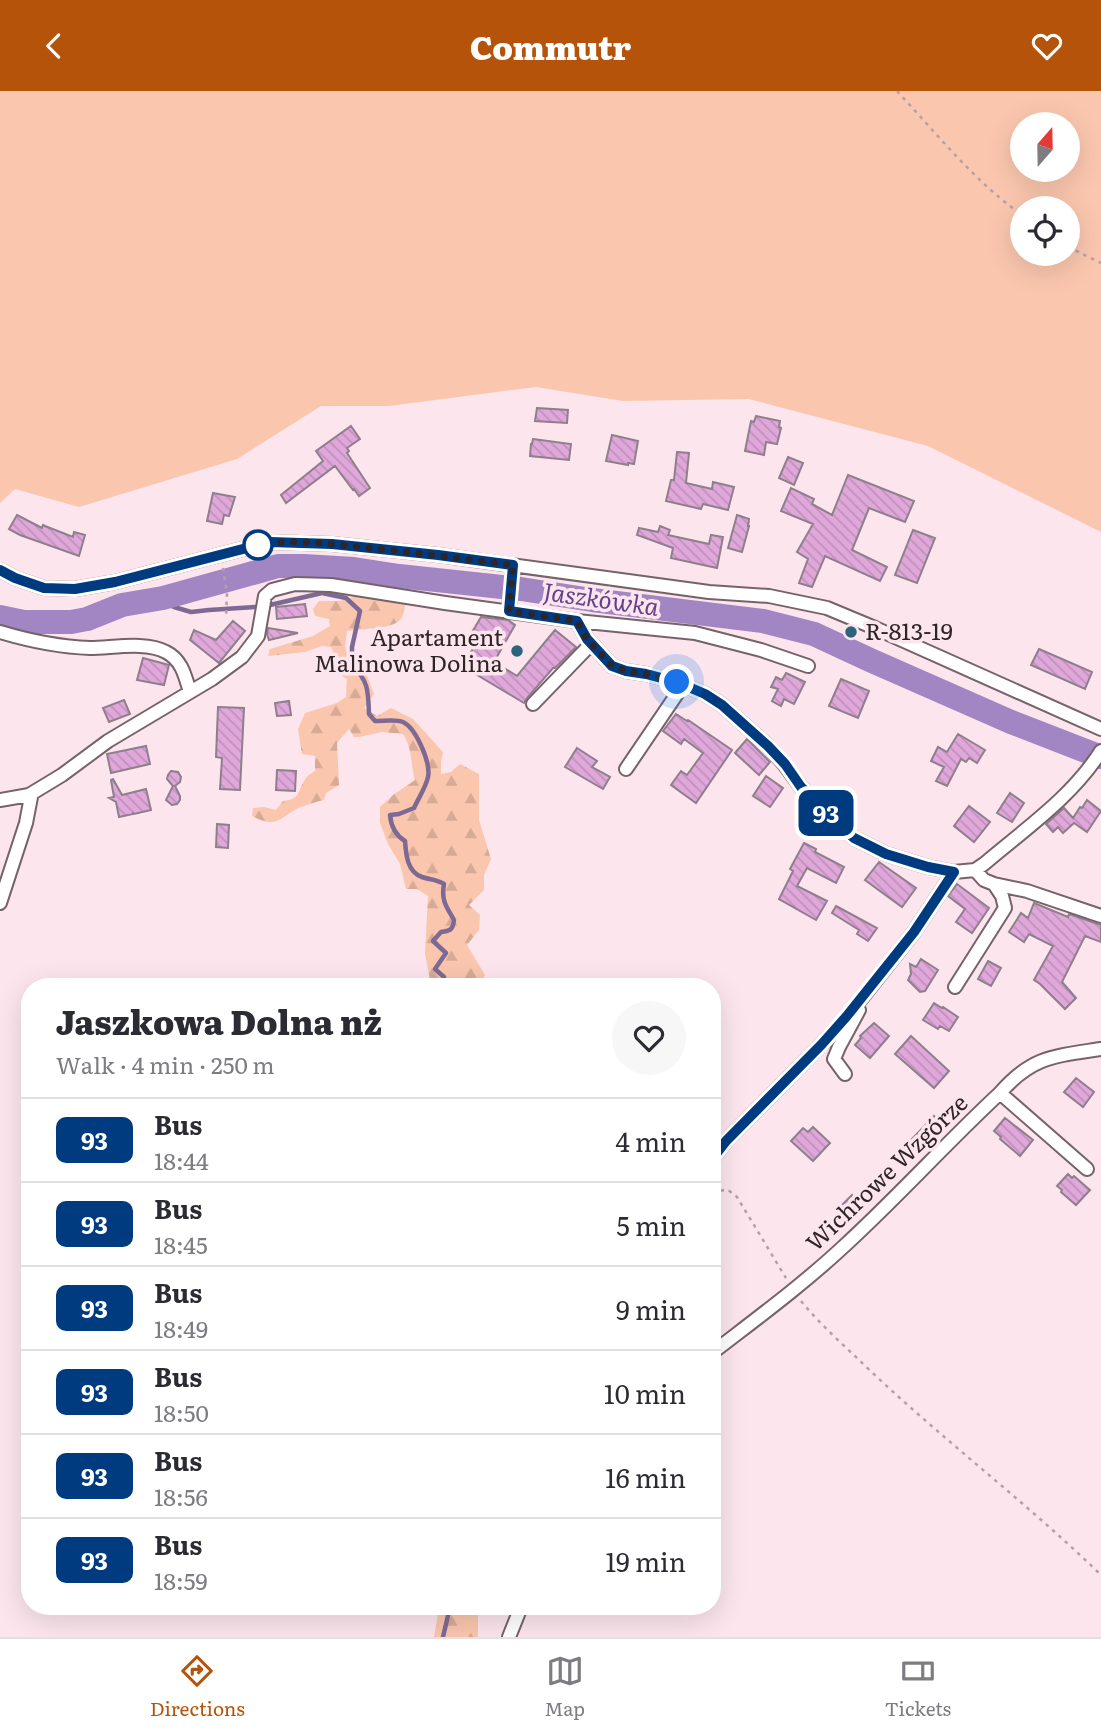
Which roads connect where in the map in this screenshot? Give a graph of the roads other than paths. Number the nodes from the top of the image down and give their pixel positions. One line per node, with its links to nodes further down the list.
1 (0, 570): 2 (street)
2 (512, 570): 3 (street); 11 (street)
3 (509, 605): 4 (street); 9 (street)
4 (577, 621): 6 (street); 7 (street)
5 (0, 632): 9 (street)
6 (591, 644): 8 (street); 10 (street)
7 (808, 666)
8 (683, 685): 13 (street); 17 (street)
9 (190, 692): 14 (street)
10 (533, 705)
11 (1101, 729)
12 (1101, 751): 16 (street)
13 (626, 769)
14 (29, 795): 15 (street); 19 (street)
15 (0, 800)
16 (975, 870): 17 (street); 18 (street)
17 (954, 872): 22 (street)
18 (994, 884): 20 (street); 21 (street)
19 (0, 903)
20 (1101, 916)
21 (955, 987)
22 (868, 991): 24 (street); 26 (street)
23 (1101, 1049): 25 (street)
24 (845, 1074)
25 (1000, 1093): 27 (street, Wichrowe Wzgórze); 28 (street, Wichrowe Wzgórze)
26 (721, 1149)
27 (1087, 1168)
28 (721, 1346)
29 (518, 1615): 30 (street)
30 (509, 1637)

